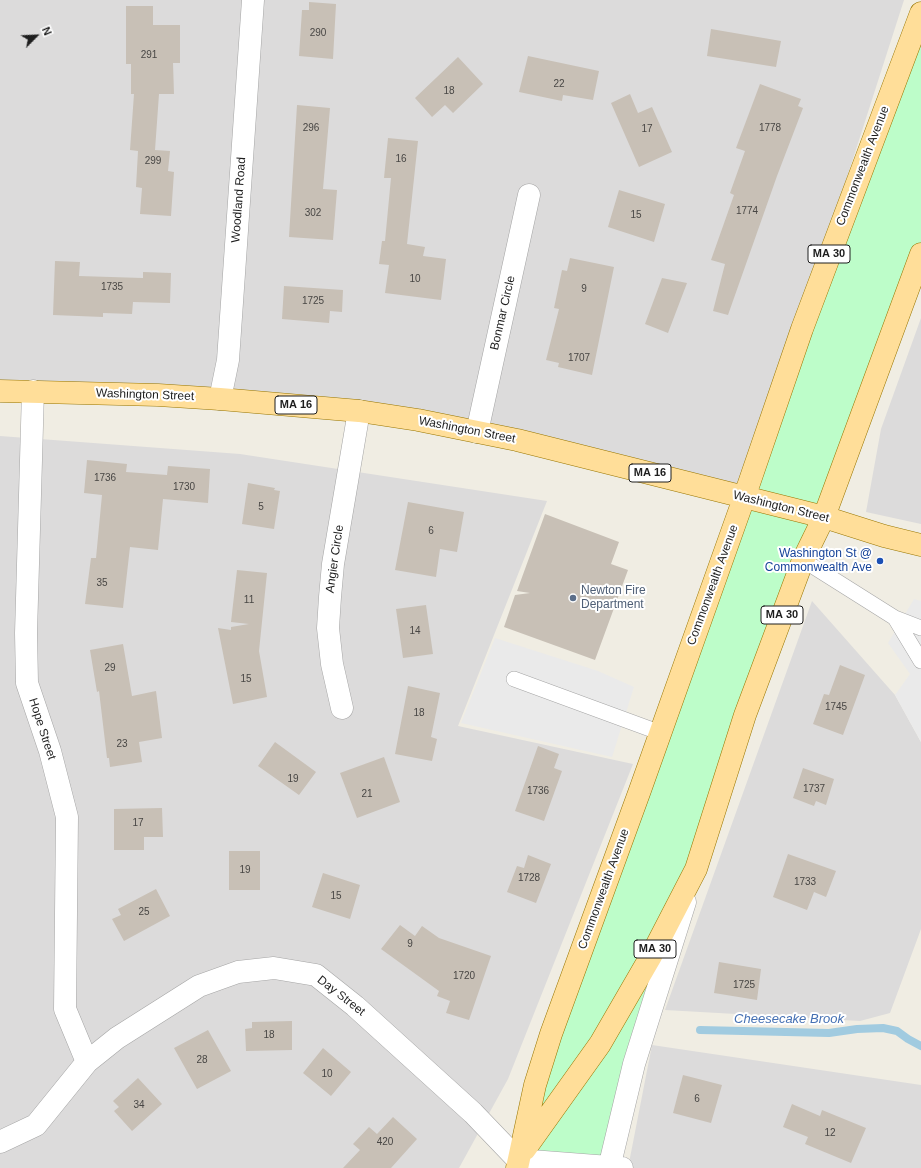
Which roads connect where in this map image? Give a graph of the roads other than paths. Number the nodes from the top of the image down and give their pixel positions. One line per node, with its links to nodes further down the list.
1 (253, 0): 7 (street, Woodland Road)
2 (921, 13): 10 (main road, Commonwealth Avenue / MA 30)
3 (529, 195): 9 (street, Bonmar Circle)
4 (921, 254): 11 (main road, MA 30)
5 (0, 391): 6 (main road, Washington Street / MA 16)
6 (33, 391): 7 (main road, Washington Street / MA 16); 21 (street, Hope Street)
7 (220, 399): 8 (main road, Washington Street / MA 16)
8 (359, 411): 9 (main road, Washington Street / MA 16); 18 (street, Angier Circle)
9 (477, 432): 10 (main road, Washington Street / MA 16)
10 (744, 498): 11 (main road, Washington Street / MA 16); 19 (main road, Commonwealth Avenue / MA 30)
11 (824, 517): 12 (main road, Washington Street / MA 16); 13 (main road, MA 30)
12 (921, 545)
13 (803, 560): 14 (lane); 20 (main road, MA 30)
14 (895, 618): 15 (lane); 16 (lane)
15 (921, 628)
16 (921, 661)
17 (514, 679): 19 (lane)
18 (342, 708)
19 (661, 732): 23 (main road, Commonwealth Avenue / MA 30)
20 (696, 869): 23 (main road, MA 30); 24 (street)
21 (87, 1062): 22 (street, Day Street); 23 (street, Day Street)
22 (0, 1142)
23 (514, 1165): 24 (street)
24 (614, 1168)

